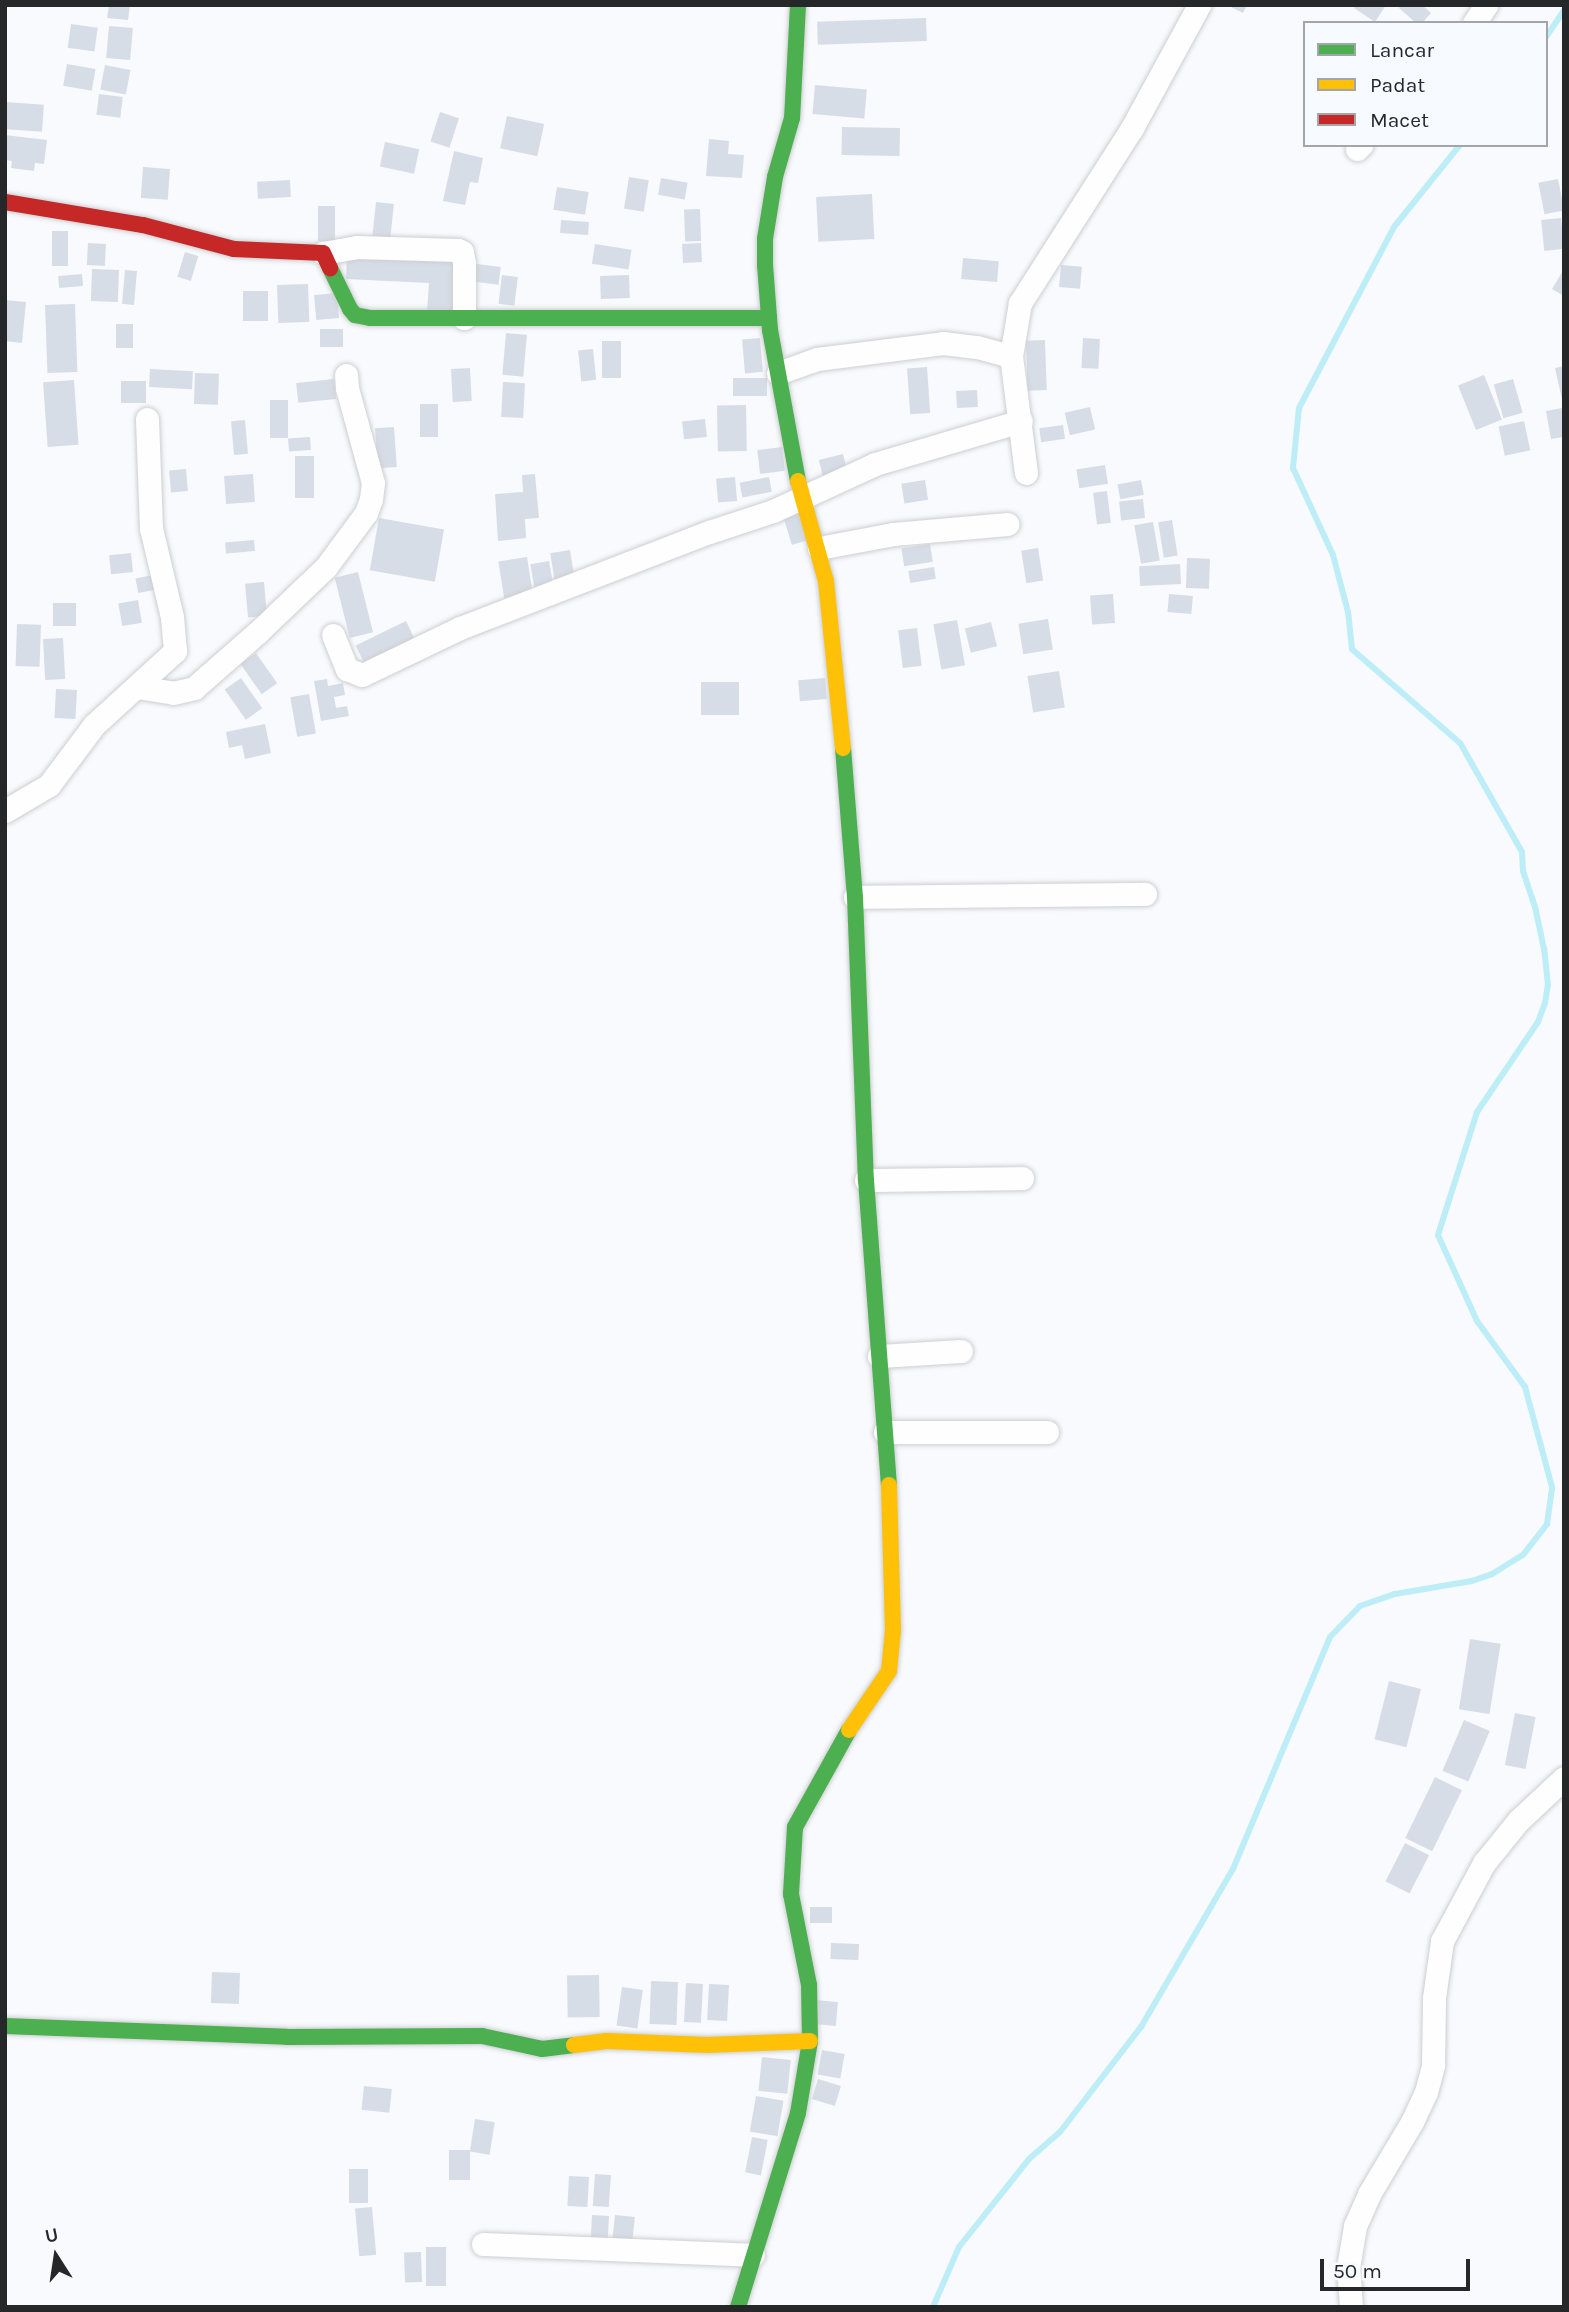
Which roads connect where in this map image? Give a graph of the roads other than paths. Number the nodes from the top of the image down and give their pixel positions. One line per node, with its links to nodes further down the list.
1 (797, 5): 8 (street)
2 (1199, 5): 9 (street)
3 (1486, 5): 4 (street)
4 (1475, 21)
5 (5, 202): 6 (street)
6 (323, 253): 7 (street); 7 (street)
7 (464, 318): 8 (street)
8 (769, 318): 10 (street)
9 (1011, 356): 10 (street); 13 (street)
10 (778, 373): 15 (street)
11 (346, 375): 19 (street)
12 (146, 419): 19 (street)
13 (1021, 421): 14 (street); 15 (street)
14 (1026, 473)
15 (804, 495): 17 (street); 18 (street)
16 (1008, 524): 17 (street)
17 (819, 548): 22 (street)
18 (333, 635)
19 (137, 687): 20 (street)
20 (5, 811)
21 (1146, 894): 22 (street)
22 (855, 897): 24 (street)
23 (1022, 1178): 24 (street)
24 (866, 1180): 26 (street)
25 (961, 1350): 26 (street)
26 (879, 1356): 27 (street)
27 (885, 1432): 28 (street); 31 (street)
28 (1047, 1432)
29 (1564, 1778): 35 (street)
30 (5, 2026): 31 (street)
31 (810, 2041): 33 (street)
32 (483, 2244): 33 (street)
33 (753, 2255): 34 (street)
34 (737, 2307)
35 (1351, 2307)

